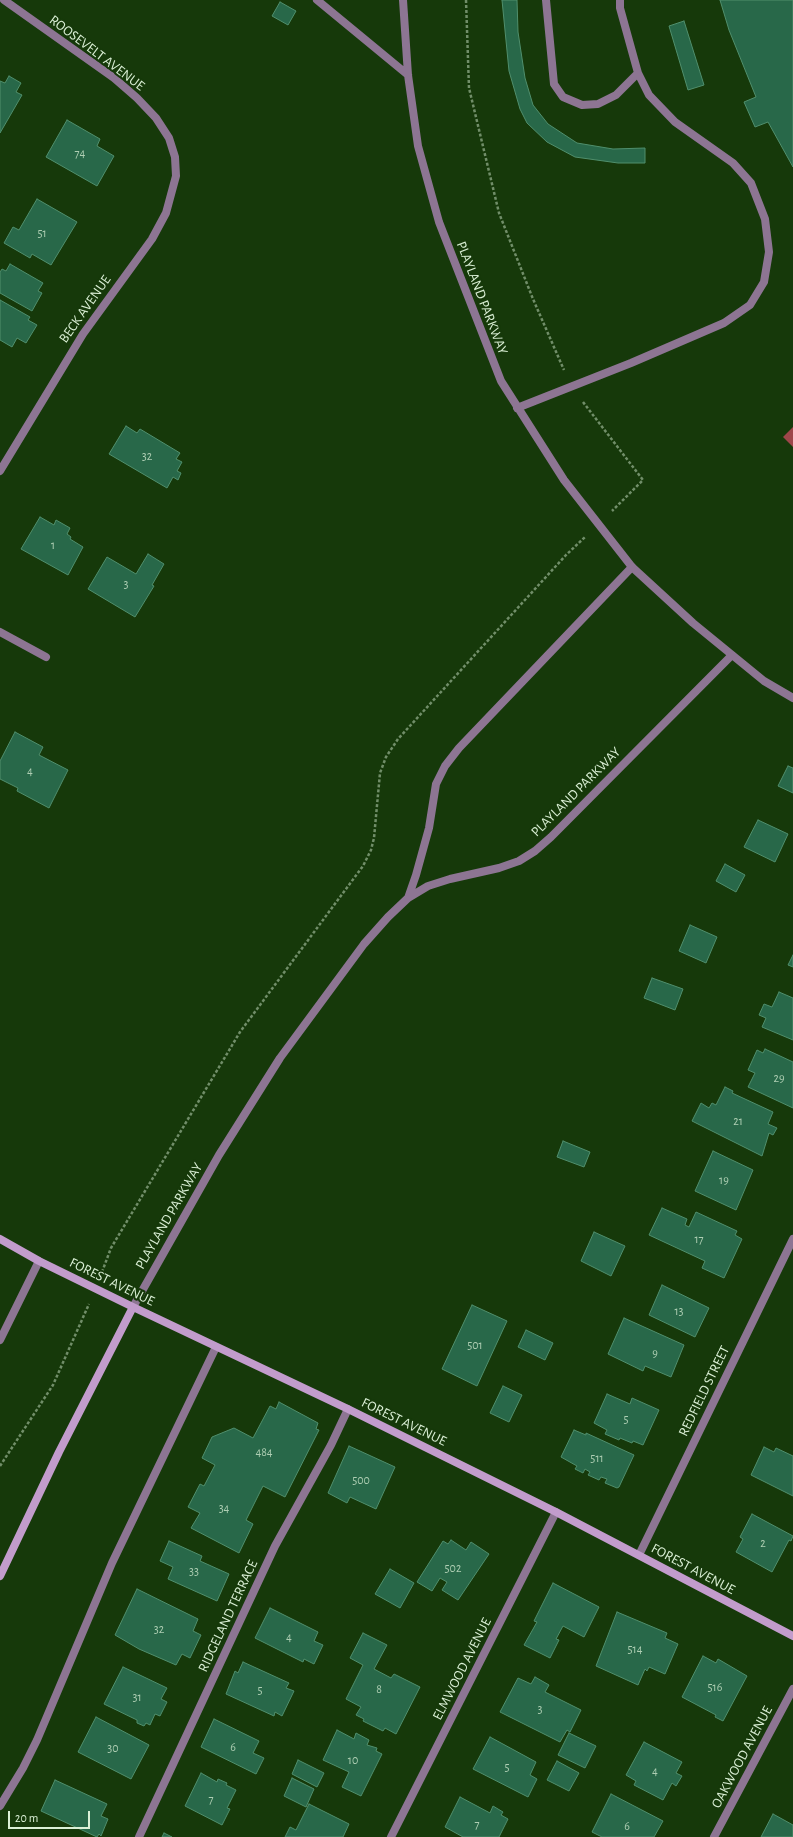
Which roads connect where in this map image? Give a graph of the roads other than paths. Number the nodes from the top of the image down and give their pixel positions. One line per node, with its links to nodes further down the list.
1 (4, 0): 8 (street, ROOSEVELT AVENUE)
2 (316, 0): 7 (street)
3 (402, 0): 7 (street, PLAYLAND PARKWAY)
4 (546, 0): 6 (street)
5 (620, 0): 6 (street)
6 (638, 73): 9 (street)
7 (408, 75): 9 (street, PLAYLAND PARKWAY)
8 (175, 157): 10 (street, BECK AVENUE)
9 (518, 408): 11 (street, PLAYLAND PARKWAY)
10 (0, 471)
11 (632, 567): 13 (street, PLAYLAND PARKWAY); 16 (street, PLAYLAND PARKWAY)
12 (0, 632): 14 (street)
13 (732, 655): 15 (street, PLAYLAND PARKWAY); 16 (street, PLAYLAND PARKWAY)
14 (46, 657)
15 (793, 698)
16 (408, 898): 20 (street, PLAYLAND PARKWAY)
17 (0, 1238): 19 (street, FOREST AVENUE)
18 (793, 1239): 26 (street, REDFIELD STREET)
19 (40, 1261): 20 (street, FOREST AVENUE); 21 (street)
20 (133, 1307): 23 (street, FOREST AVENUE); 27 (street, PLAYLAND PARKWAY)
21 (3, 1325): 22 (street)
22 (0, 1340)
23 (216, 1347): 24 (street, FOREST AVENUE); 30 (street)
24 (348, 1409): 25 (street, FOREST AVENUE); 31 (street, RIDGELAND TERRACE)
25 (556, 1512): 26 (street, FOREST AVENUE); 32 (street, ELMWOOD AVENUE)
26 (639, 1555): 28 (street, FOREST AVENUE)
27 (0, 1576)
28 (793, 1636)
29 (793, 1689): 33 (street, OAKWOOD AVENUE)
30 (0, 1806)
31 (139, 1837)
32 (391, 1837)
33 (714, 1837)

